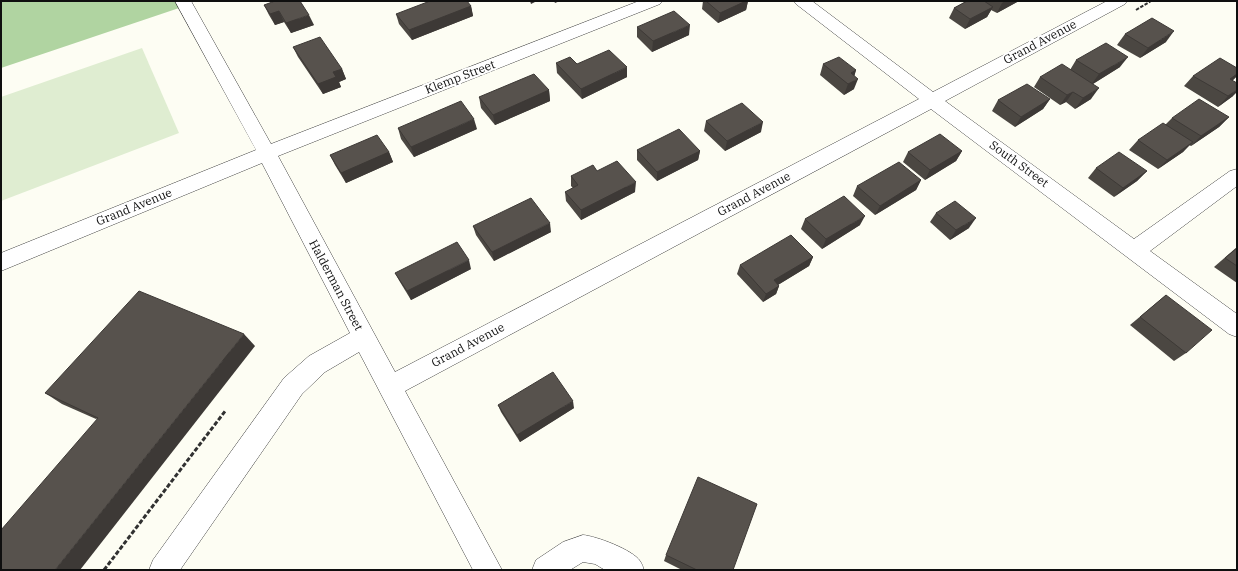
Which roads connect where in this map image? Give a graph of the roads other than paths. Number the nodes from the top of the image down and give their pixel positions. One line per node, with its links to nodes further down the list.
1 (183, 1): 6 (street, Halderman Street)
2 (654, 1): 6 (street, Klemp Street)
3 (802, 1): 5 (street, South Street)
4 (1118, 1): 5 (street, Grand Avenue)
5 (932, 100): 8 (street, South Street); 12 (street, Grand Avenue)
6 (267, 153): 9 (street, Grand Avenue); 11 (street, Halderman Street)
7 (1237, 176): 8 (street)
8 (1135, 250): 10 (street, South Street)
9 (1, 262)
10 (1237, 327)
11 (364, 338): 12 (street, Halderman Street); 13 (street)
12 (390, 387): 14 (street, Halderman Street)
13 (163, 570)
14 (488, 570)
15 (546, 570): 16 (street)
16 (630, 570)

